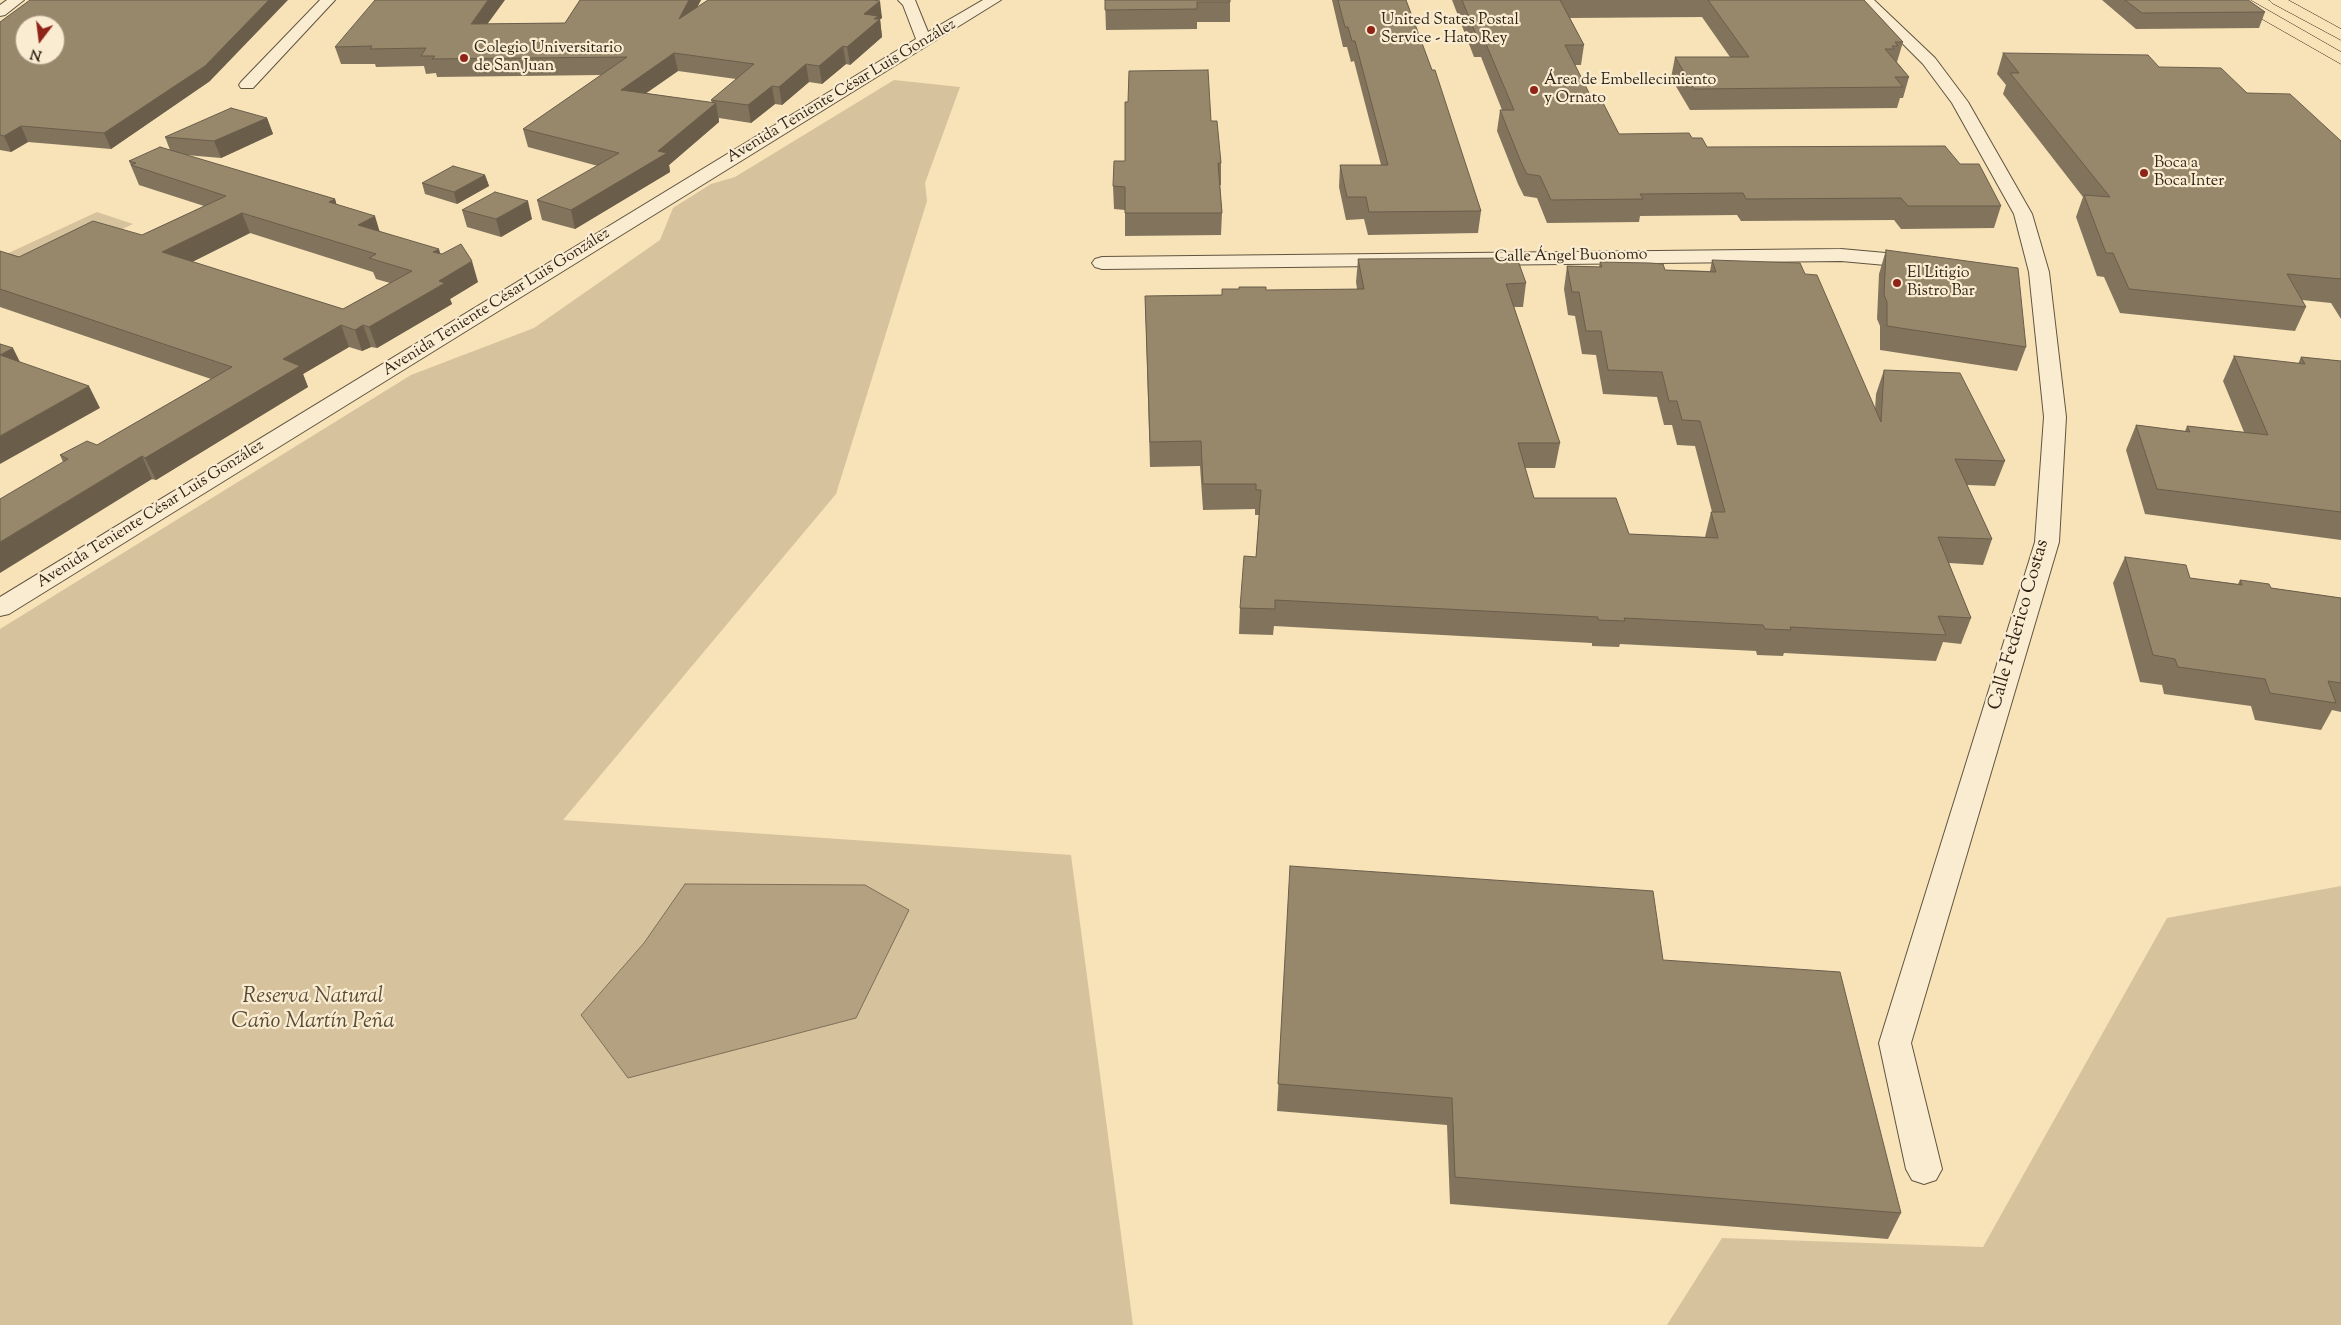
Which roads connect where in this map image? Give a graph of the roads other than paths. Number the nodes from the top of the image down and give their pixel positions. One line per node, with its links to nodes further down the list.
1 (17, 0): 9 (street)
2 (328, 0): 16 (street)
3 (905, 0): 12 (street)
4 (994, 0): 12 (street, Avenida Teniente César Luis González)
5 (1866, 0): 20 (street, Calle Federico Costas)
6 (2239, 0): 10 (highway)
7 (2264, 0): 13 (highway)
8 (2277, 0): 11 (highway)
9 (0, 12)
10 (2282, 26): 14 (highway); 15 (highway)
11 (2341, 35)
12 (924, 41): 19 (street, Avenida Teniente César Luis González)
13 (2341, 48)
14 (2341, 59)
15 (2341, 67)
16 (247, 85)
17 (1102, 263): 18 (street, Calle Ángel Buonomo)
18 (1933, 263)
19 (0, 608)
20 (1924, 1169)

